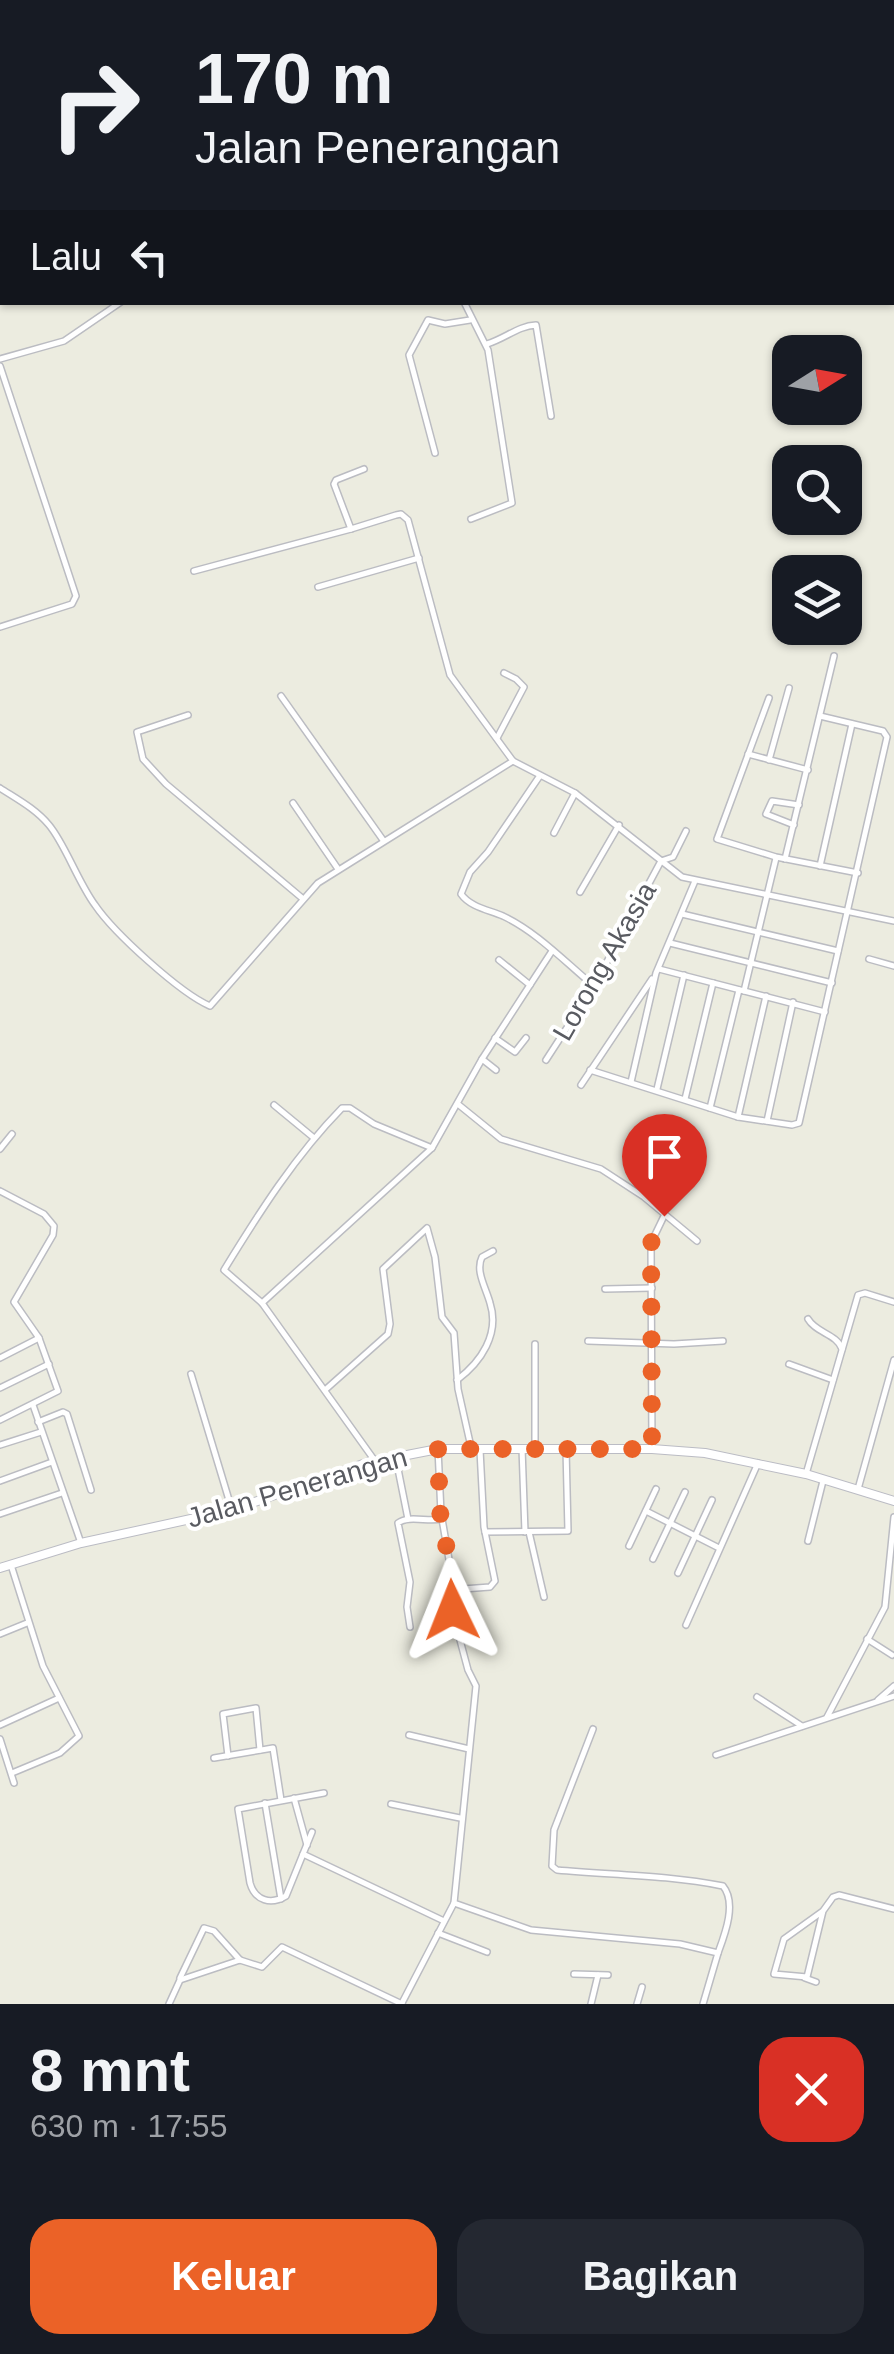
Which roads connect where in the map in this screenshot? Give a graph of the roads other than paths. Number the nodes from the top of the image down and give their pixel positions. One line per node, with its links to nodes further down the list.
1 (116, 305): 5 (street)
2 (465, 305): 3 (street)
3 (470, 320): 4 (street); 7 (street)
4 (486, 345): 6 (street); 9 (street)
5 (0, 363): 14 (street)
6 (551, 416)
7 (435, 453)
8 (364, 469): 10 (street)
9 (471, 518)
10 (351, 528): 11 (street); 12 (street)
11 (419, 558): 13 (street); 23 (street)
12 (194, 571)
13 (318, 587)
14 (0, 627)
15 (834, 656): 21 (street)
16 (504, 672): 23 (street)
17 (789, 688): 26 (street)
18 (281, 696): 37 (street)
19 (770, 698): 24 (street)
20 (188, 715): 47 (street)
21 (820, 716): 22 (street); 27 (street)
22 (852, 724): 41 (street); 43 (street)
23 (497, 738): 25 (street)
24 (748, 754): 26 (street); 38 (street)
25 (513, 760): 28 (street); 37 (street)
26 (769, 760): 27 (street)
27 (808, 770): 32 (street)
28 (540, 777): 30 (street); 53 (street)
29 (0, 788): 47 (street)
30 (575, 794): 33 (street); 36 (street)
31 (293, 804): 42 (street)
32 (799, 805): 34 (street); 34 (street)
33 (619, 825): 40 (street); 45 (street)
34 (794, 825): 39 (street)
35 (686, 831): 40 (street, Lorong Akasia)
36 (554, 833)
37 (384, 841): 42 (street)
38 (776, 857): 39 (street); 46 (street)
39 (785, 860): 41 (street)
40 (661, 861): 44 (street); 64 (street, Lorong Akasia)
41 (820, 866): 43 (street)
42 (338, 869): 47 (street)
43 (858, 873): 48 (street)
44 (696, 881): 46 (street); 49 (street)
45 (580, 892)
46 (767, 896): 48 (street); 51 (street)
47 (302, 898)
48 (848, 910): 50 (street); 54 (street)
49 (682, 914): 51 (street); 52 (street)
50 (894, 921)
51 (757, 933): 54 (street); 57 (street)
52 (670, 943): 57 (street); 59 (street)
53 (552, 951): 63 (street); 64 (street)
54 (838, 951): 62 (street)
55 (869, 959): 58 (street)
56 (499, 960): 63 (street)
57 (750, 962): 62 (street); 65 (street)
58 (894, 966)
59 (657, 971): 60 (street); 74 (street); 75 (street)
60 (684, 975): 61 (street); 77 (street)
61 (713, 983): 65 (street); 78 (street)
62 (832, 983): 68 (street)
63 (530, 985): 69 (street)
64 (594, 986): 72 (street, Lorong Akasia)
65 (742, 990): 66 (street); 81 (street)
66 (766, 996): 67 (street); 82 (street)
67 (793, 1002): 68 (street); 83 (street)
68 (825, 1012): 83 (street)
69 (495, 1038): 70 (street); 71 (street)
70 (526, 1038)
71 (482, 1059): 73 (street); 79 (street)
72 (546, 1060)
73 (496, 1070)
74 (590, 1070): 75 (street); 76 (street)
75 (631, 1082): 77 (street)
76 (581, 1085)
77 (656, 1090): 78 (street)
78 (685, 1099): 81 (street)
79 (459, 1105): 86 (street); 89 (street)
80 (274, 1106): 85 (street)
81 (710, 1108): 82 (street)
82 (738, 1116): 83 (street)
83 (766, 1122)
84 (12, 1134): 87 (street)
85 (314, 1138): 86 (street); 95 (street)
86 (432, 1148): 95 (street)
87 (0, 1150)
88 (0, 1191): 97 (street)
89 (664, 1216): 90 (street); 92 (street)
90 (697, 1241)
91 (493, 1251): 108 (street)
92 (652, 1288): 93 (street); 100 (street)
93 (605, 1289)
94 (894, 1302): 102 (street)
95 (262, 1303): 111 (street)
96 (808, 1320): 102 (street)
97 (39, 1338): 103 (street); 105 (street)
98 (588, 1341): 100 (street)
99 (723, 1341): 100 (street)
100 (652, 1343): 122 (street)
101 (535, 1344): 119 (street)
102 (842, 1350): 109 (street)
103 (0, 1358)
104 (894, 1360): 131 (street)
105 (49, 1364): 110 (street); 112 (street)
106 (789, 1364): 109 (street)
107 (191, 1374): 137 (street)
108 (457, 1380): 111 (street); 117 (street)
109 (833, 1380): 127 (street)
110 (0, 1388)
111 (324, 1390): 124 (street)
112 (33, 1404): 113 (street); 114 (street)
113 (0, 1420)
114 (38, 1422): 115 (street); 132 (street)
115 (41, 1432): 116 (street); 125 (street)
116 (0, 1446)
117 (476, 1447): 118 (street, Jalan Penerangan); 120 (street, Jalan Penerangan); 144 (street)
118 (522, 1448): 119 (street, Jalan Penerangan); 145 (street)
119 (535, 1448): 121 (street, Jalan Penerangan)
120 (438, 1449): 123 (street, Jalan Penerangan); 141 (street)
121 (566, 1449): 122 (street, Jalan Penerangan); 145 (street)
122 (652, 1449): 126 (street, Jalan Penerangan)
123 (395, 1456): 124 (street, Jalan Penerangan); 142 (street)
124 (374, 1461): 137 (street, Jalan Penerangan)
125 (52, 1462): 129 (street); 134 (street)
126 (758, 1463): 127 (street, Jalan Penerangan); 150 (street)
127 (806, 1474): 128 (street, Jalan Penerangan)
128 (824, 1479): 131 (street, Jalan Penerangan); 147 (street)
129 (0, 1482)
130 (656, 1489): 138 (street)
131 (858, 1489): 136 (street, Jalan Penerangan)
132 (91, 1490)
133 (685, 1492): 143 (street)
134 (62, 1494): 139 (street); 148 (street)
135 (712, 1500): 146 (street)
136 (894, 1501)
137 (232, 1510): 148 (street, Jalan Penerangan)
138 (646, 1511): 143 (street); 149 (street)
139 (0, 1514)
140 (894, 1517): 161 (street)
141 (442, 1518): 142 (street); 174 (street)
142 (408, 1519): 159 (street)
143 (670, 1524): 146 (street); 151 (street)
144 (485, 1532): 145 (street); 155 (street)
145 (527, 1532): 156 (street)
146 (694, 1536): 150 (street); 154 (street)
147 (808, 1541)
148 (81, 1544): 152 (street, Jalan Penerangan)
149 (628, 1546)
150 (719, 1548): 158 (street)
151 (652, 1559)
152 (10, 1565): 153 (street, Jalan Penerangan); 157 (street)
153 (0, 1568)
154 (678, 1573)
155 (463, 1589)
156 (544, 1597)
157 (27, 1623): 160 (street); 166 (street)
158 (686, 1625)
159 (410, 1627)
160 (0, 1634)
161 (867, 1640): 162 (street); 168 (street)
162 (892, 1655)
163 (894, 1686): 167 (street)
164 (757, 1696): 170 (street)
165 (894, 1696): 167 (street)
166 (59, 1698): 169 (street); 179 (street)
167 (876, 1702): 168 (street)
168 (827, 1717): 170 (street)
169 (0, 1725)
170 (802, 1726): 176 (street)
171 (592, 1729): 197 (street)
172 (409, 1734): 174 (street)
173 (0, 1739): 179 (street)
174 (469, 1749): 186 (street)
175 (260, 1750): 177 (street); 177 (street); 183 (street)
176 (716, 1755)
177 (228, 1756): 178 (street)
178 (214, 1758)
179 (12, 1773): 180 (street)
180 (14, 1783)
181 (324, 1793): 182 (street)
182 (294, 1798): 183 (street); 188 (street)
183 (280, 1800): 184 (street)
184 (265, 1803): 190 (street); 190 (street)
185 (391, 1804): 186 (street)
186 (460, 1818): 191 (street)
187 (312, 1832): 188 (street)
188 (306, 1845): 189 (street)
189 (303, 1854): 190 (street); 194 (street)
190 (281, 1900)
191 (454, 1903): 194 (street); 197 (street)
192 (894, 1909): 193 (street)
193 (824, 1911): 202 (street); 202 (street)
194 (444, 1921): 195 (street)
195 (438, 1933): 196 (street); 207 (street)
196 (487, 1952)
197 (718, 1953): 210 (street)
198 (240, 1960): 203 (street); 203 (street); 207 (street)
199 (574, 1974): 200 (street)
200 (598, 1975): 201 (street); 208 (street)
201 (608, 1975)
202 (805, 1978): 204 (street)
203 (180, 1980): 206 (street)
204 (816, 1982)
205 (642, 1987): 209 (street)
206 (169, 2004)
207 (402, 2004)
208 (591, 2004)
209 (637, 2004)
210 (704, 2004)

